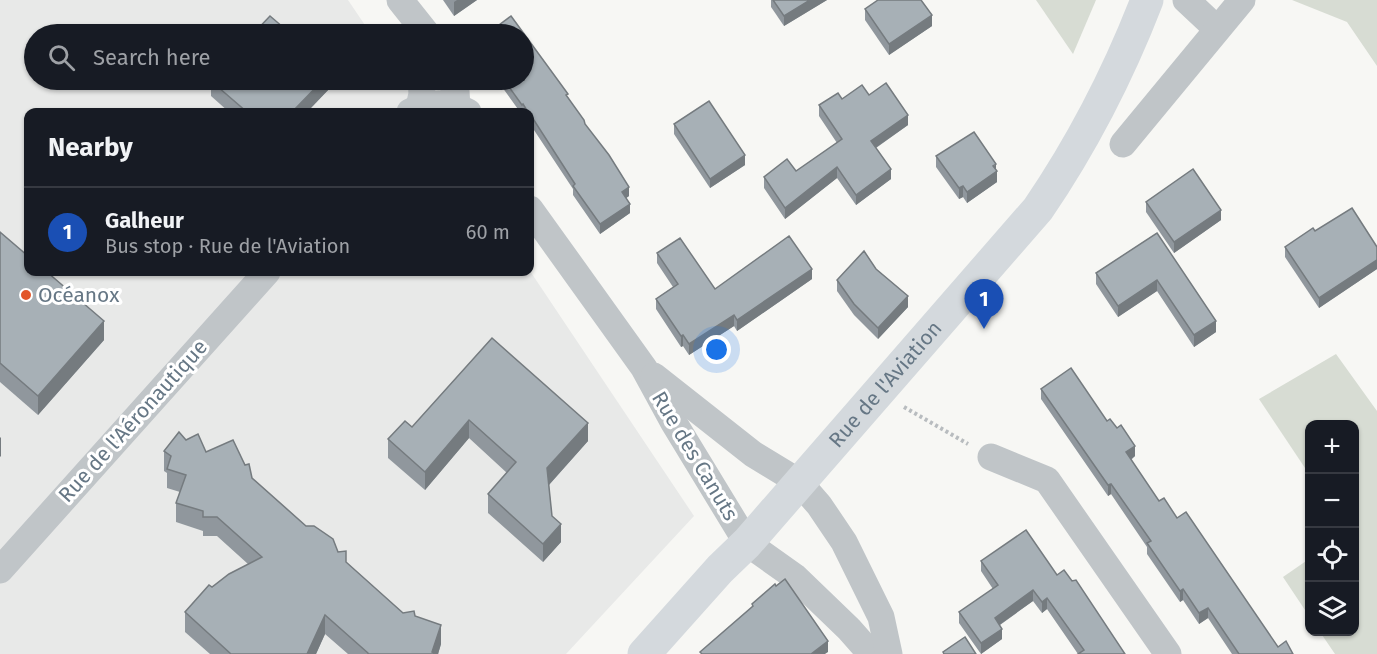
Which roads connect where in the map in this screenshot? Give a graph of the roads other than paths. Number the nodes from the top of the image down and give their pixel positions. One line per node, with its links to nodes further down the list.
1 (1147, 0): 16 (street, Rue de l'Aviation)
2 (1186, 0): 4 (street)
3 (1242, 0): 4 (street)
4 (1216, 29): 11 (street)
5 (422, 90): 7 (street)
6 (455, 90): 10 (street)
7 (416, 108)
8 (424, 108): 9 (street)
9 (457, 108)
10 (461, 108)
11 (1123, 144)
12 (534, 215): 14 (street, Rue des Canuts)
13 (263, 276): 18 (street, Rue de l'Aéronautique)
14 (644, 368): 16 (street, Rue des Canuts); 17 (street, Rue des Canuts)
15 (991, 458): 22 (street)
16 (799, 482): 17 (street, Rue de l'Aviation); 21 (street, Rue des Canuts)
17 (747, 543): 19 (street, Rue de l'Aviation); 20 (street)
18 (0, 570)
19 (644, 654)
20 (871, 654)
21 (889, 654)
22 (1168, 654)

